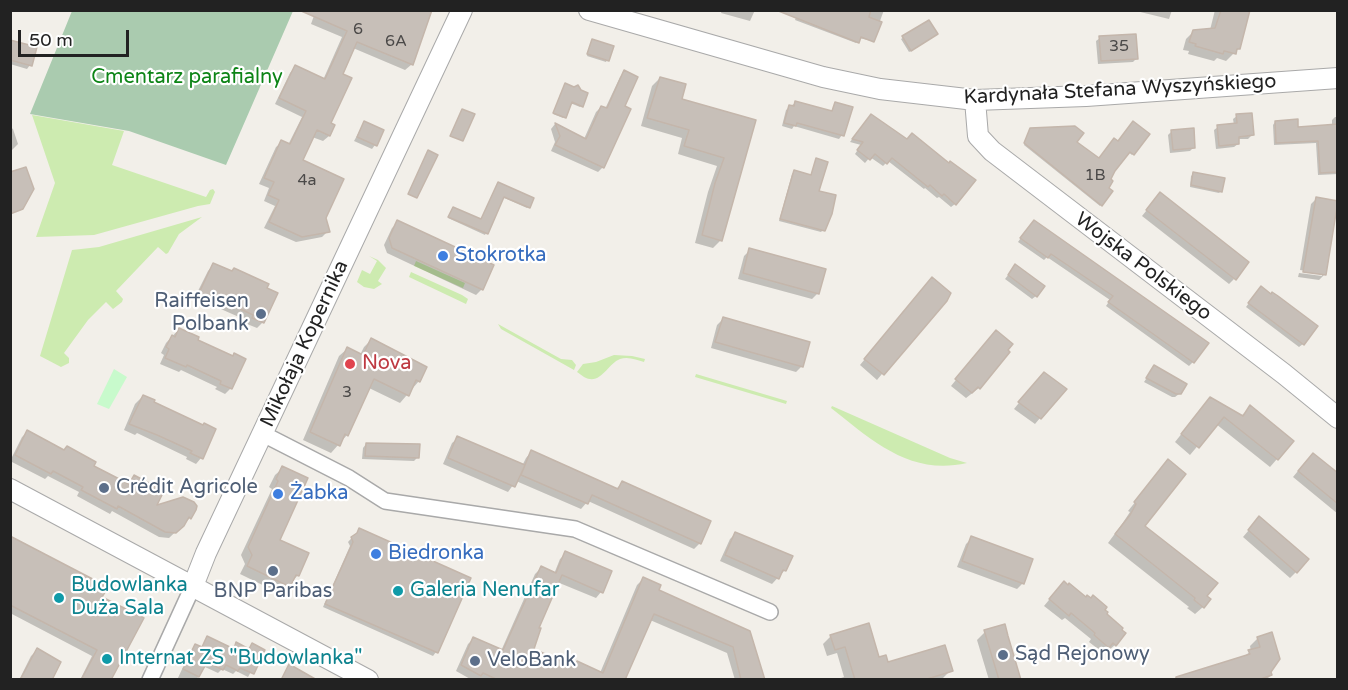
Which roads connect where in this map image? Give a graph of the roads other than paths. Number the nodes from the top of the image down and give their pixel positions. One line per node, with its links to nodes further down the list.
1 (462, 10): 6 (street, Mikołaja Kopernika)
2 (589, 10): 4 (street, Kardynała Stefana Wyszyńskiego)
3 (1338, 78): 4 (street, Kardynała Stefana Wyszyńskiego)
4 (975, 100): 5 (street, Wojska Polskiego)
5 (1338, 418)
6 (263, 434): 8 (street, Mikołaja Kopernika); 9 (street)
7 (10, 489): 8 (street)
8 (193, 586): 10 (street, Mikołaja Kopernika); 11 (street)
9 (770, 612)
10 (150, 680)
11 (368, 680)

